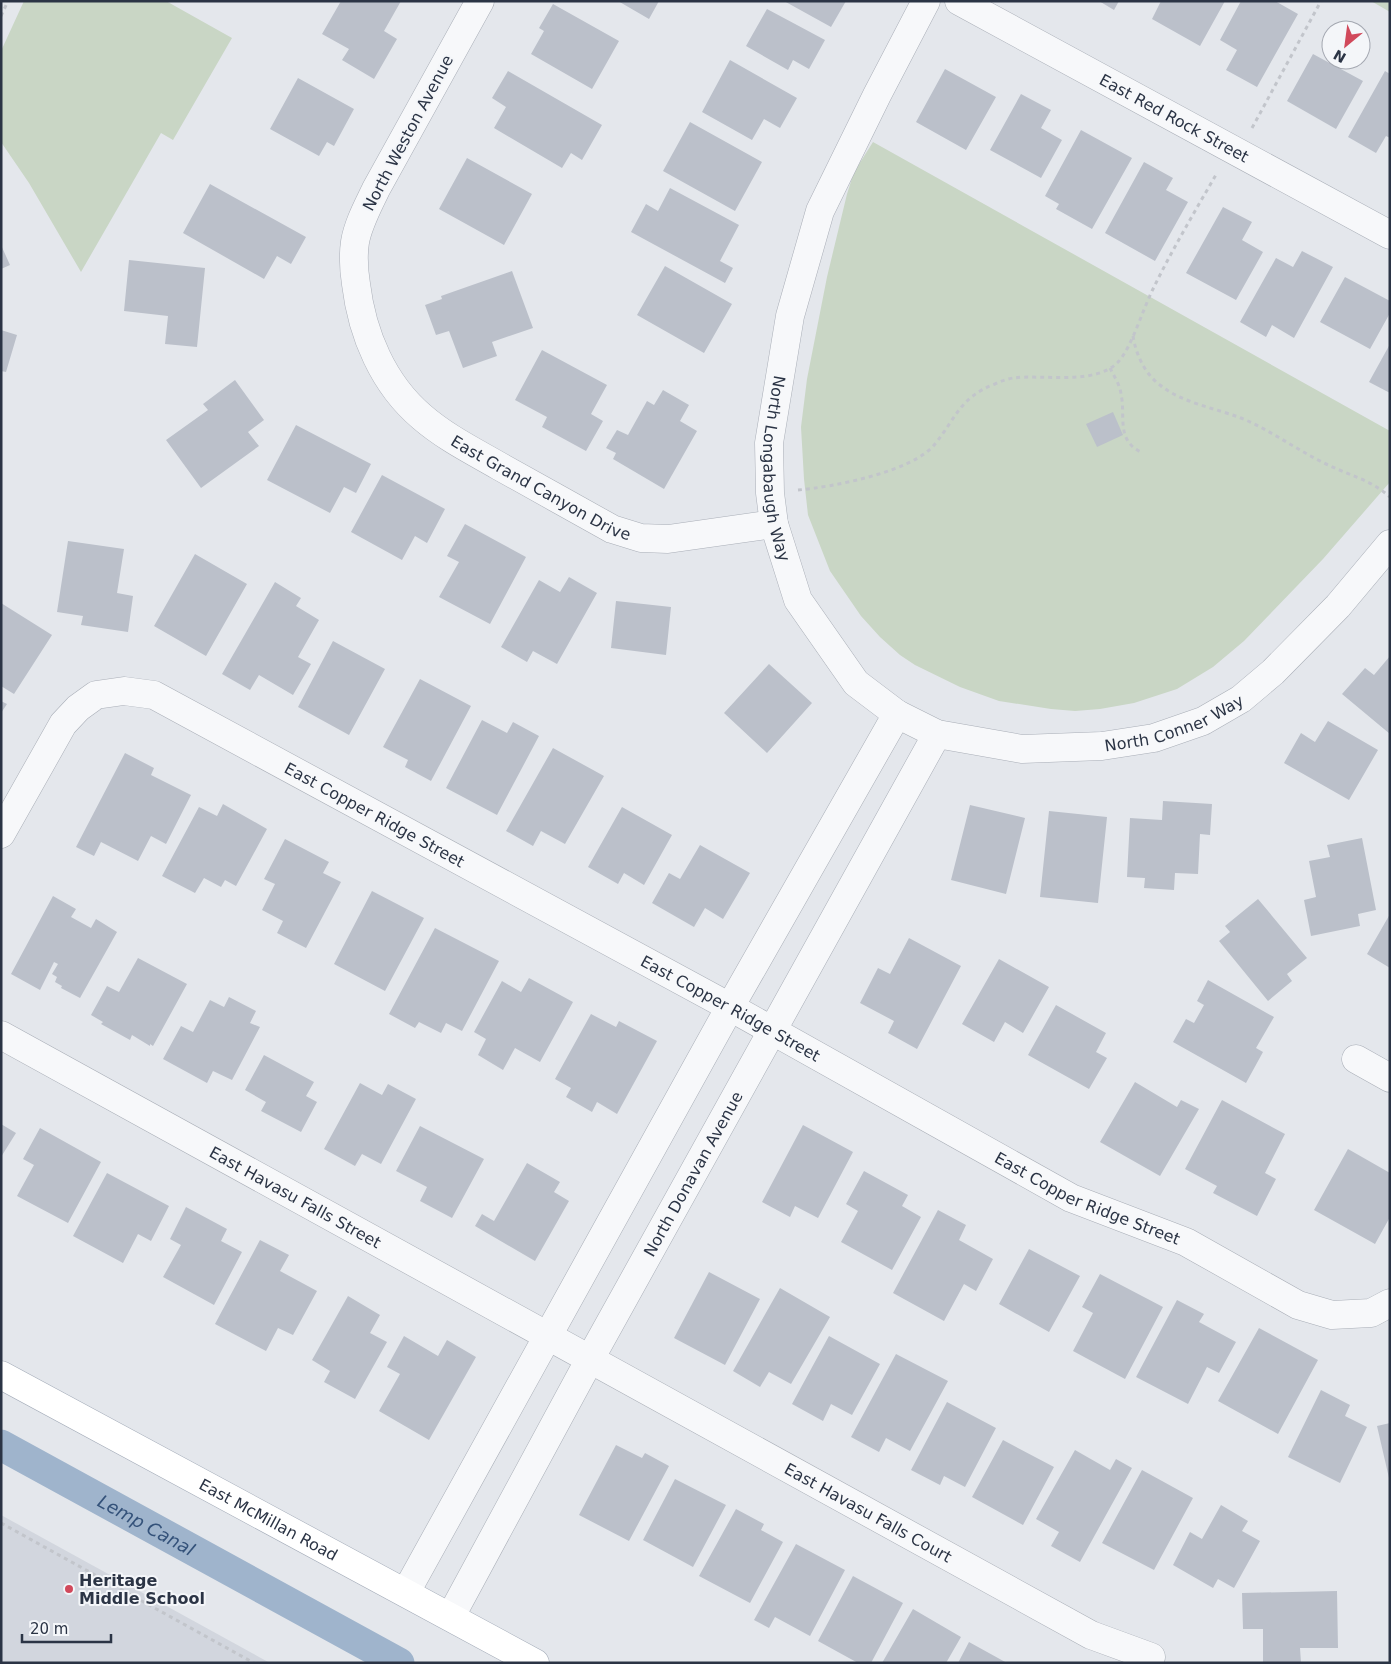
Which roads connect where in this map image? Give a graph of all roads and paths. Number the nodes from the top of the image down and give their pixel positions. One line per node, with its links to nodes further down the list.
1 (8, 1): 6 (path)
2 (480, 1): 9 (street, North Weston Avenue)
3 (926, 1): 13 (street, North Longabaugh Way)
4 (958, 1): 7 (street, East Red Rock Street)
5 (1321, 1): 7 (path)
6 (1, 16)
7 (1234, 150): 8 (street, East Red Rock Street); 10 (path)
8 (1390, 235)
9 (365, 330): 15 (street, East Grand Canyon Drive)
10 (1133, 334): 11 (path); 14 (path)
11 (1110, 368): 12 (path); 13 (path)
12 (1143, 453)
13 (770, 493): 15 (street, North Longabaugh Way)
14 (1390, 497)
15 (774, 524): 17 (street, North Longabaugh Way)
16 (1390, 544): 18 (street, North Conner Way)
17 (897, 714): 18 (street, North Conner Way); 20 (street)
18 (937, 734): 21 (street, North Donavan Avenue)
19 (1, 834): 20 (street, East Copper Ridge Street)
20 (730, 1007): 21 (street, East Copper Ridge Street); 26 (street)
21 (772, 1030): 25 (street, East Copper Ridge Street); 27 (street, North Donavan Avenue)
22 (1, 1035): 26 (street, East Havasu Falls Street)
23 (1356, 1058): 24 (street)
24 (1390, 1078)
25 (1380, 1308)
26 (548, 1336): 27 (street, East Havasu Falls Street); 30 (street)
27 (590, 1359): 31 (street, North Donavan Avenue); 32 (street, East Havasu Falls Court)
28 (1, 1375): 30 (main road, East McMillan Road)
29 (1, 1524): 33 (path)
30 (406, 1592): 31 (main road, East McMillan Road)
31 (450, 1616): 34 (main road, East McMillan Road)
32 (1151, 1657)
33 (254, 1663)
34 (535, 1663)

